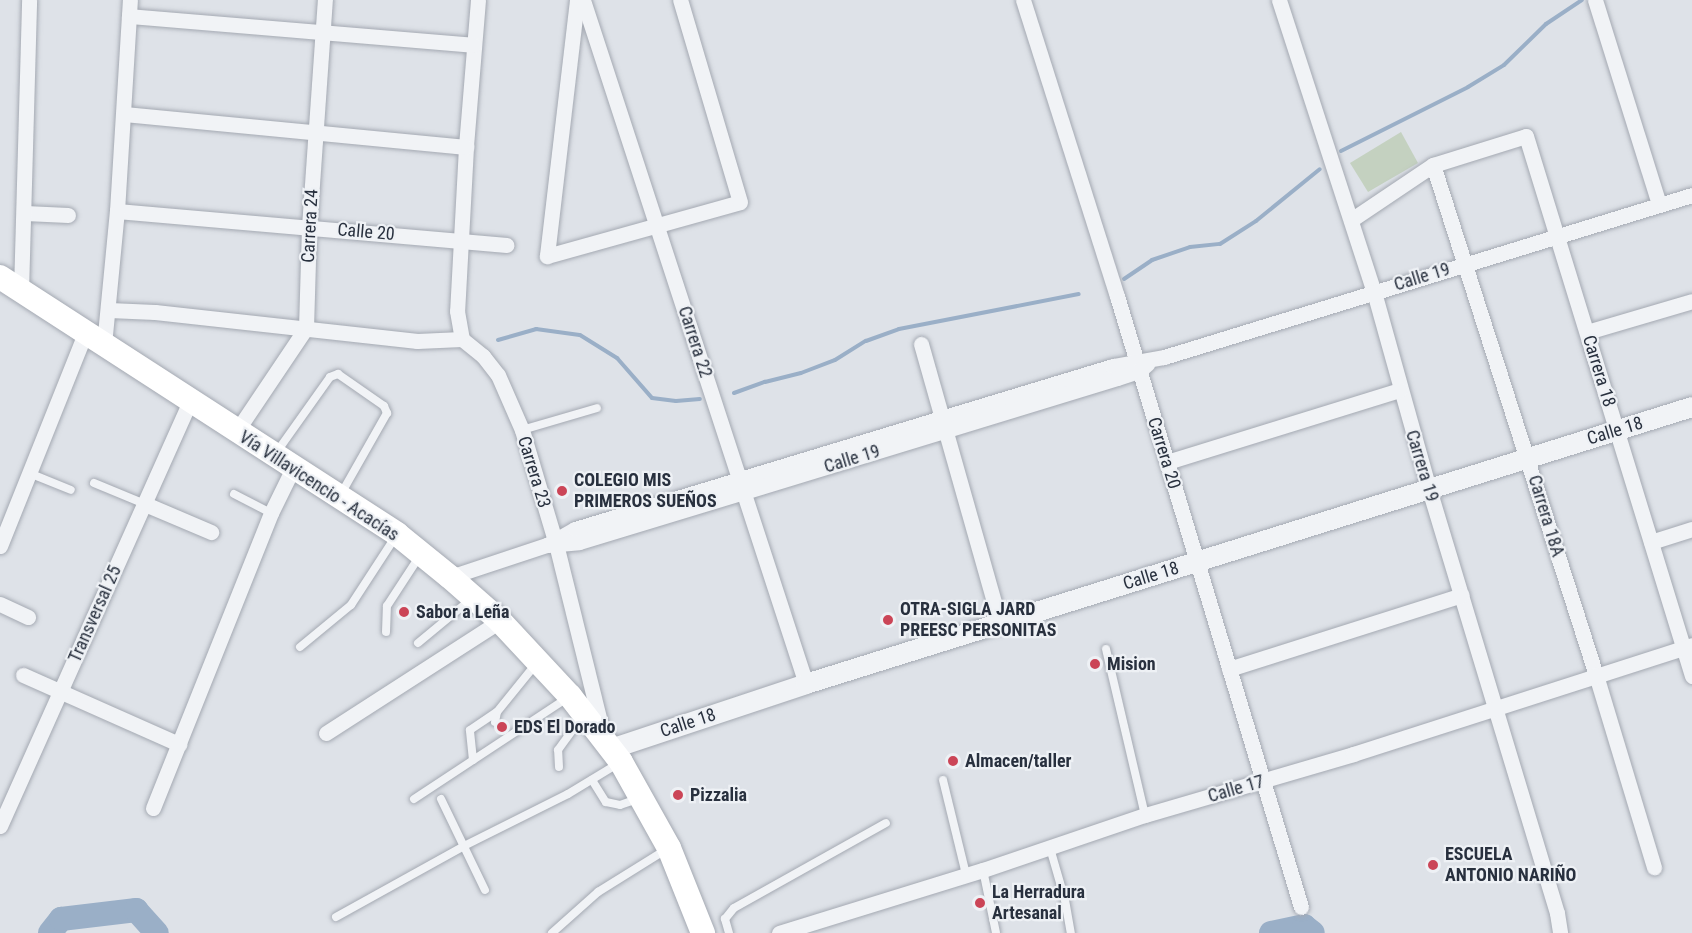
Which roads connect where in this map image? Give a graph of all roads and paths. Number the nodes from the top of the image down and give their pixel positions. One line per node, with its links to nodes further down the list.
1 (29, 0): 21 (street)
2 (130, 0): 11 (street)
3 (325, 0): 12 (street, Carrera 24)
4 (478, 0): 13 (street)
5 (577, 0): 24 (street)
6 (583, 0): 24 (street, Carrera 22)
7 (680, 0): 24 (street)
8 (1023, 0): 40 (street, Carrera 20)
9 (1279, 0): 23 (street, Carrera 19)
10 (1595, 0): 19 (street)
11 (129, 16): 12 (street); 14 (street)
12 (324, 33): 13 (street); 15 (street, Carrera 24)
13 (474, 45): 16 (street)
14 (124, 114): 15 (street); 20 (street)
15 (316, 132): 16 (street); 25 (street, Carrera 24)
16 (466, 147): 27 (street)
17 (1433, 165): 23 (street); 26 (street, Carrera 18); 29 (street, Carrera 18A)
18 (1692, 195): 19 (street, Calle 19)
19 (1659, 204): 26 (street, Calle 19)
20 (117, 210): 25 (street, Calle 20); 34 (street)
21 (25, 213): 22 (street); 31 (street)
22 (68, 215)
23 (1351, 220): 32 (street, Carrera 19)
24 (657, 225): 54 (street, Carrera 22)
25 (309, 227): 27 (street, Calle 20); 35 (street, Carrera 24)
26 (1557, 236): 29 (street, Calle 19); 36 (street, Carrera 18)
27 (461, 241): 28 (street, Calle 20); 38 (street)
28 (507, 245)
29 (1465, 264): 32 (street, Calle 19); 49 (street, Carrera 18A)
30 (0, 277): 31 (main road, Vía Villavicencio - Acacías)
31 (21, 291): 37 (main road, Vía Villavicencio - Acacías)
32 (1374, 292): 40 (street, Calle 19); 41 (street, Carrera 19)
33 (1692, 300): 36 (street)
34 (109, 310): 35 (street); 37 (street)
35 (306, 328): 38 (street); 48 (street)
36 (1587, 332): 47 (street, Carrera 18)
37 (94, 339): 42 (main road, Vía Villavicencio - Acacías); 52 (street)
38 (462, 339): 46 (street, Carrera 23)
39 (921, 344): 45 (street)
40 (1142, 364): 45 (street, Calle 19); 51 (street, Carrera 20)
41 (1400, 390): 51 (street); 55 (street, Carrera 19)
42 (190, 402): 48 (main road, Vía Villavicencio - Acacías); 59 (street, Transversal 25)
43 (1692, 407): 47 (street, Calle 18)
44 (597, 408): 46 (lane)
45 (942, 425): 54 (street, Calle 19); 75 (street)
46 (522, 430): 65 (street, Carrera 23)
47 (1617, 430): 49 (street, Calle 18); 64 (street, Carrera 18)
48 (236, 432): 50 (main road, Vía Villavicencio - Acacías)
49 (1528, 458): 55 (street, Calle 18); 84 (street, Carrera 18A)
50 (284, 462): 58 (main road, Vía Villavicencio - Acacías); 58 (lane); 60 (street)
51 (1167, 462): 68 (street, Carrera 20)
52 (29, 474): 56 (lane); 66 (street)
53 (94, 483): 59 (lane)
54 (742, 486): 65 (street, Calle 19); 86 (street, Carrera 22)
55 (1429, 489): 68 (street, Calle 18); 70 (street, Carrera 19)
56 (71, 490)
57 (234, 495): 60 (lane)
58 (340, 496): 63 (main road, Vía Villavicencio - Acacías)
59 (145, 504): 62 (street); 87 (street, Transversal 25)
60 (271, 513): 93 (street)
61 (1692, 529): 64 (street)
62 (211, 532)
63 (397, 534): 67 (main road, Vía Villavicencio - Acacías); 79 (lane)
64 (1651, 542): 78 (street, Carrera 18)
65 (553, 543): 69 (street, Calle 19); 94 (street, Carrera 23)
66 (0, 546)
67 (421, 553): 69 (main road, Vía Villavicencio - Acacías); 76 (lane)
68 (1197, 561): 75 (street, Calle 18); 82 (street, Carrera 20)
69 (450, 577): 71 (main road, Vía Villavicencio - Acacías)
70 (1462, 595): 82 (street); 89 (street, Carrera 19)
71 (474, 597): 74 (main road, Vía Villavicencio - Acacías); 77 (lane)
72 (0, 604): 73 (street)
73 (28, 617)
74 (500, 621): 81 (main road, Vía Villavicencio - Acacías); 92 (street)
75 (1000, 623): 86 (street, Calle 18)
76 (386, 632)
77 (418, 643)
78 (1688, 646): 84 (street, Calle 17); 85 (street, Carrera 18)
79 (300, 647)
80 (1106, 649): 104 (lane)
81 (539, 661): 88 (main road, Vía Villavicencio - Acacías); 90 (lane)
82 (1229, 669): 99 (street, Carrera 20)
83 (23, 675): 87 (street)
84 (1596, 675): 89 (street, Calle 17); 110 (street, Carrera 18A)
85 (1692, 676)
86 (806, 684): 94 (street, Calle 18)
87 (60, 692): 93 (street); 106 (street, Transversal 25)
88 (578, 705): 94 (main road, Vía Villavicencio - Acacías); 95 (lane); 96 (lane)
89 (1496, 707): 99 (street, Calle 17); 123 (street, Carrera 19)
90 (497, 712): 91 (lane); 95 (lane)
91 (495, 722)
92 (326, 734)
93 (179, 744): 103 (street)
94 (612, 749): 97 (lane); 100 (main road, Carrera 23)
95 (472, 760): 101 (lane)
96 (559, 767)
97 (592, 780): 100 (lane); 107 (lane)
98 (943, 780): 112 (lane)
99 (1263, 781): 104 (street, Calle 17); 114 (street, Carrera 20)
100 (642, 797): 108 (main road, Carrera 23)
101 (414, 799)
102 (441, 800): 107 (lane)
103 (153, 808)
104 (1146, 815): 109 (street, Calle 17)
105 (886, 823): 119 (lane)
106 (0, 826)
107 (464, 846): 113 (lane); 115 (lane)
108 (669, 848): 117 (lane); 118 (main road, Carrera 23)
109 (1050, 848): 111 (street, Calle 17); 122 (lane)
110 (1654, 867)
111 (983, 870): 112 (street, Calle 17); 121 (lane)
112 (966, 874): 116 (street, Calle 17)
113 (485, 890)
114 (1301, 907)
115 (336, 917)
116 (809, 928): 120 (street, Calle 17)
117 (552, 933)
118 (703, 933)
119 (729, 933)
120 (779, 933)
121 (996, 933)
122 (1071, 933)
123 (1560, 933)

